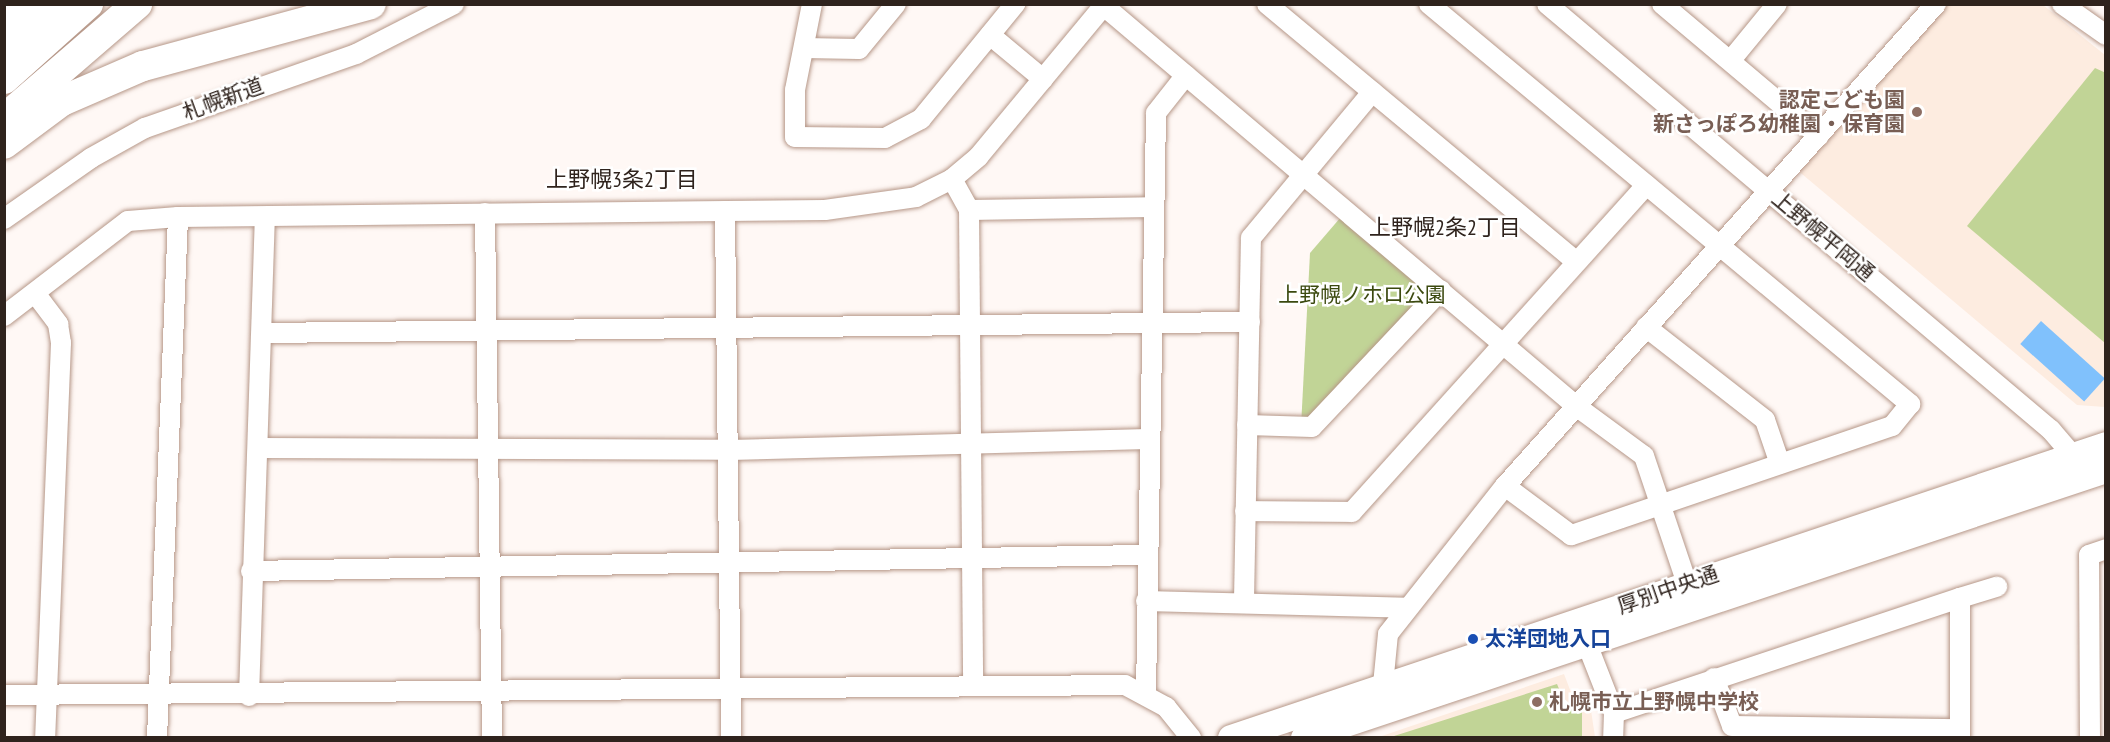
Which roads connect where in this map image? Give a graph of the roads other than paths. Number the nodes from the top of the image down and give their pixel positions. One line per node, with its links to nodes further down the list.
1 (16, 4): 18 (highway)
2 (88, 4): 25 (highway)
3 (137, 4): 28 (highway)
4 (371, 4): 30 (highway)
5 (454, 4): 41 (street, 札幌新道)
6 (812, 4): 21 (street)
7 (896, 4): 21 (street)
8 (1015, 4): 19 (street)
9 (1267, 4): 27 (street)
10 (1429, 4): 33 (street)
11 (1547, 4): 34 (street, 上野幌平岡通)
12 (1662, 4): 23 (street)
13 (1777, 4): 23 (street)
14 (1936, 4): 29 (street)
15 (2062, 4): 20 (street)
16 (1104, 5): 24 (street); 26 (street)
17 (50, 9): 22 (highway)
18 (4, 18)
19 (990, 35): 21 (street); 26 (street)
20 (2106, 35)
21 (804, 48)
22 (4, 50)
23 (1731, 60): 29 (street)
24 (1186, 75): 31 (street); 35 (street)
25 (4, 79)
26 (1043, 79): 32 (street)
27 (1372, 92): 31 (street); 43 (street)
28 (4, 119)
29 (1819, 136): 34 (street)
30 (4, 144)
31 (1305, 174): 44 (street); 47 (street)
32 (952, 179): 36 (street); 37 (street)
33 (1646, 185): 42 (street); 43 (street)
34 (1770, 191): 42 (street); 64 (street, 上野幌平岡通)
35 (1152, 207): 36 (street); 48 (street)
36 (969, 210): 49 (street)
37 (725, 211): 38 (street); 51 (street)
38 (485, 213): 40 (street); 52 (street)
39 (178, 217): 40 (street); 45 (street); 90 (street)
40 (265, 217): 53 (street)
41 (4, 219)
42 (1719, 248): 50 (street); 63 (street)
43 (1577, 262): 54 (street)
44 (1441, 290): 54 (street); 56 (street)
45 (34, 293): 46 (street); 88 (street)
46 (4, 316)
47 (1250, 322): 48 (street); 56 (street)
48 (1150, 323): 49 (street); 57 (street)
49 (970, 325): 51 (street); 58 (street)
50 (1646, 327): 55 (street); 63 (street)
51 (728, 329): 52 (street); 62 (street)
52 (486, 331): 53 (street); 60 (street)
53 (262, 333): 61 (street)
54 (1505, 344): 55 (street); 67 (street)
55 (1576, 406): 65 (street); 66 (street)
56 (1247, 426): 67 (street)
57 (1148, 439): 58 (street); 69 (street)
58 (971, 441): 62 (street); 70 (street)
59 (2106, 445): 64 (main road, 厚別中央通)
60 (486, 446): 61 (street); 62 (street); 72 (street)
61 (259, 448): 73 (street)
62 (729, 450): 71 (street)
63 (1780, 464): 66 (street)
64 (2089, 467): 74 (main road, 厚別中央通); 81 (main road, 厚別中央通)
65 (1505, 486): 66 (street); 79 (street)
66 (1660, 505): 74 (street)
67 (1245, 512): 77 (street)
68 (2106, 549): 80 (street)
69 (1146, 555): 70 (street); 78 (street)
70 (972, 557): 71 (street); 83 (street)
71 (730, 560): 72 (street); 85 (street)
72 (489, 565): 73 (street); 87 (street)
73 (251, 571): 91 (street)
74 (1687, 584): 84 (main road, 厚別中央通)
75 (1997, 587): 76 (street)
76 (1960, 598): 82 (street); 93 (street)
77 (1244, 600): 78 (street); 79 (street)
78 (1146, 601): 86 (street)
79 (1406, 608): 84 (street)
80 (2098, 639): 102 (street)
81 (1587, 644): 92 (street); 100 (main road, 厚別中央通)
82 (1714, 678): 92 (street); 93 (street)
83 (972, 684): 85 (street); 86 (street)
84 (1383, 685): 99 (main road, 厚別中央通)
85 (731, 691): 87 (street); 97 (street)
86 (1146, 693): 98 (street)
87 (491, 694): 91 (street); 96 (street)
88 (46, 695): 89 (street); 90 (street); 94 (street)
89 (4, 696)
90 (160, 696): 91 (street); 95 (street)
91 (249, 696)
92 (1614, 713): 101 (street)
93 (1960, 733)
94 (45, 738)
95 (157, 738)
96 (492, 738)
97 (731, 738)
98 (1191, 738)
99 (1231, 738)
100 (1304, 738)
101 (1613, 738)
102 (2090, 738)

